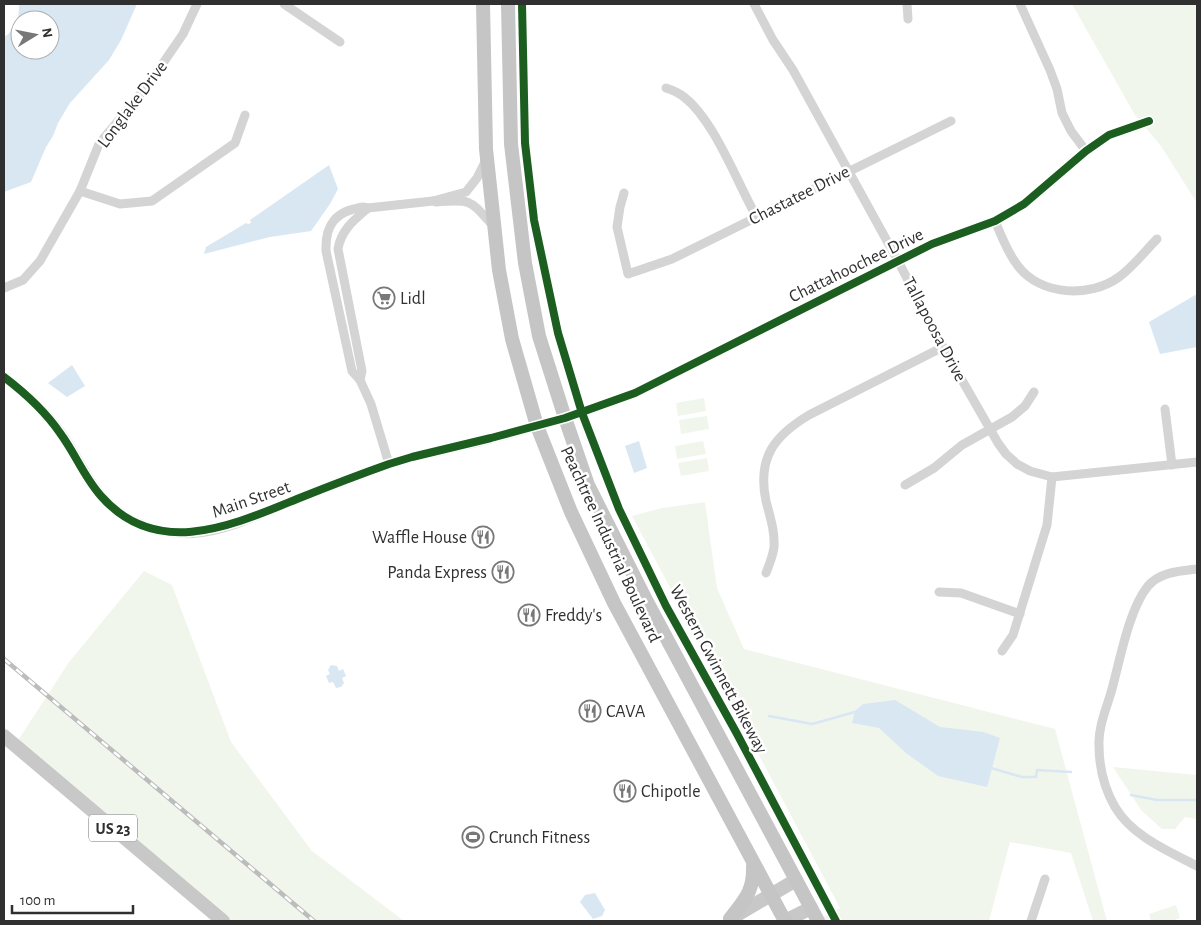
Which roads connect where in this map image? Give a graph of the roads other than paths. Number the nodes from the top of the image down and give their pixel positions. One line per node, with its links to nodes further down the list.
1 (197, 4): 17 (street, Longlake Drive)
2 (284, 4): 9 (street)
3 (483, 4): 15 (highway, Peachtree Industrial Boulevard)
4 (508, 4): 32 (highway, Peachtree Industrial Boulevard)
5 (754, 4): 16 (street, Tallapoosa Drive)
6 (906, 4): 8 (street)
7 (1020, 4): 14 (street)
8 (908, 19)
9 (340, 42)
10 (666, 88): 21 (street)
11 (245, 115): 17 (street)
12 (1149, 121): 14 (street, Chattahoochee Drive)
13 (951, 122): 16 (street, Chastatee Drive)
14 (1086, 151): 22 (street, Chattahoochee Drive)
15 (487, 158): 19 (street); 23 (highway, Peachtree Industrial Boulevard)
16 (849, 170): 21 (street, Chastatee Drive); 25 (street, Tallapoosa Drive)
17 (80, 191): 26 (street, Longlake Drive)
18 (624, 193): 21 (street, Chastatee Drive)
19 (433, 201): 20 (street); 23 (street)
20 (368, 208): 29 (street); 29 (street)
21 (756, 216)
22 (995, 221): 24 (street); 25 (street, Chattahoochee Drive)
23 (494, 227): 33 (highway, Peachtree Industrial Boulevard)
24 (1157, 239)
25 (898, 260): 27 (street, Tallapoosa Drive); 32 (street, Chattahoochee Drive)
26 (4, 288)
27 (943, 348): 34 (street, Tallapoosa Drive); 41 (street)
28 (4, 378): 36 (street, Main Street)
29 (360, 380): 36 (street)
30 (1034, 392): 34 (street)
31 (1166, 409): 37 (street)
32 (565, 418): 33 (street, Main Street); 49 (highway, Peachtree Industrial Boulevard)
33 (537, 426): 36 (street, Main Street); 46 (highway, Peachtree Industrial Boulevard)
34 (990, 429): 38 (street, Tallapoosa Drive); 39 (street)
35 (1197, 462): 37 (street, Tallapoosa Drive)
36 (388, 464)
37 (1172, 464): 38 (street, Tallapoosa Drive)
38 (1052, 477): 43 (street)
39 (905, 485)
40 (1197, 569): 47 (street)
41 (766, 573)
42 (939, 592): 43 (street)
43 (1020, 614): 44 (street)
44 (1002, 651)
45 (4, 736): 53 (main road, US 23)
46 (752, 862): 50 (highway, Peachtree Industrial Boulevard); 52 (highway)
47 (1197, 866)
48 (1045, 878): 56 (street)
49 (796, 880): 50 (main road); 51 (highway, Peachtree Industrial Boulevard)
50 (771, 896): 52 (main road); 54 (highway, Peachtree Industrial Boulevard)
51 (810, 908): 54 (main road); 55 (highway, Peachtree Industrial Boulevard)
52 (728, 920)
53 (223, 921)
54 (785, 921)
55 (818, 921)
56 (1031, 921)

